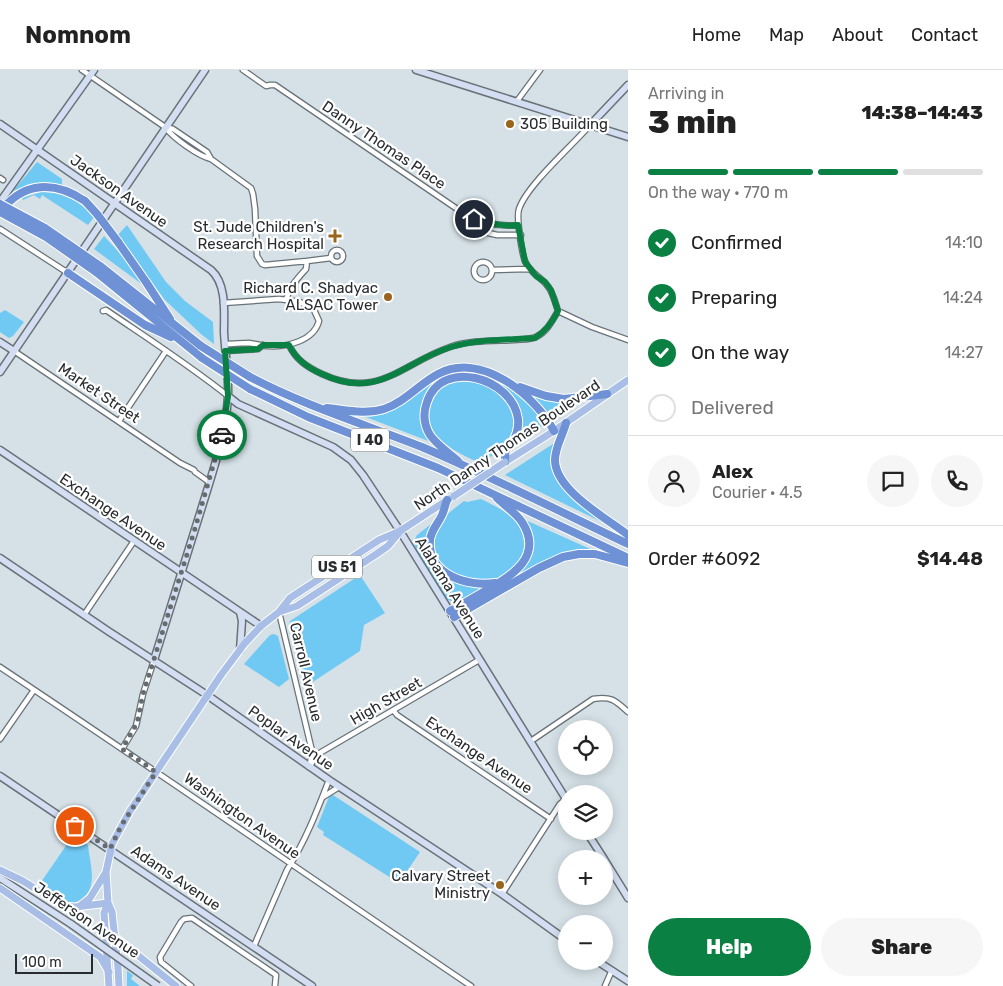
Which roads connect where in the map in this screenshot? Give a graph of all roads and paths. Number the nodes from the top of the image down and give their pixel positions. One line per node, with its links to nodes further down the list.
1 (82, 70): 7 (street)
2 (206, 70): 12 (street)
3 (243, 70): 18 (street, Danny Thomas Place)
4 (416, 70): 6 (street)
5 (540, 70): 9 (street)
6 (428, 72): 9 (street)
7 (92, 73): 12 (street); 14 (street)
8 (628, 85): 11 (street)
9 (517, 101): 11 (street)
10 (0, 124): 14 (street, Jackson Avenue)
11 (591, 124): 13 (street); 18 (street)
12 (165, 127): 16 (street); 23 (street)
13 (628, 136)
14 (38, 149): 15 (street); 16 (street, Jackson Avenue)
15 (0, 203): 24 (highway, I 40, bridge)
16 (115, 204): 27 (street); 29 (street, Jackson Avenue)
17 (0, 213): 24 (highway, I 40, bridge); 32 (highway, bridge)
18 (518, 225): 21 (street)
19 (0, 229): 27 (street)
20 (471, 229): 21 (street)
21 (521, 235): 25 (street)
22 (331, 258): 23 (street)
23 (307, 261): 28 (street)
24 (98, 269): 32 (highway, I 40); 33 (highway, I 40)
25 (530, 269): 26 (street); 31 (street)
26 (492, 270): 26 (street)
27 (68, 273): 33 (highway); 38 (street)
28 (286, 300): 29 (street); 36 (street)
29 (223, 303): 37 (street)
30 (103, 311): 39 (street)
31 (558, 311): 34 (street); 36 (street)
32 (174, 325): 45 (highway, I 40, bridge)
33 (180, 340): 53 (highway, I 40, bridge)
34 (628, 340)
35 (0, 342): 38 (street, Market Street)
36 (289, 345): 37 (street)
37 (225, 347): 44 (street)
38 (14, 351): 40 (street); 46 (street, Market Street)
39 (166, 351): 44 (street); 46 (street)
40 (0, 372)
41 (628, 380): 43 (main road, North Danny Thomas Boulevard / US 51)
42 (515, 386): 43 (highway); 45 (highway); 48 (highway)
43 (607, 394): 47 (main road, North Danny Thomas Boulevard / US 51)
44 (228, 396): 52 (street); 55 (street, Alabama Avenue)
45 (315, 407): 51 (highway, I 40)
46 (118, 421): 52 (street, Market Street)
47 (566, 423): 48 (main road, North Danny Thomas Boulevard / US 51); 56 (highway)
48 (554, 431): 50 (main road, North Danny Thomas Boulevard / US 51)
49 (0, 450): 57 (street, Exchange Avenue)
50 (505, 462): 51 (highway); 54 (main road, North Danny Thomas Boulevard / US 51, bridge)
51 (464, 466): 58 (highway, I 40)
52 (210, 482): 62 (street)
53 (490, 492): 60 (highway, I 40); 63 (highway)
54 (450, 498): 55 (main road, North Danny Thomas Boulevard / US 51); 63 (highway)
55 (400, 532): 65 (main road, North Danny Thomas Boulevard / US 51); 66 (street, Alabama Avenue)
56 (628, 535)
57 (134, 541): 62 (street, Exchange Avenue); 67 (street)
58 (628, 544)
59 (0, 558): 67 (street, Poplar Avenue)
60 (628, 558)
61 (628, 563): 66 (highway)
62 (181, 573): 64 (street, Exchange Avenue); 70 (street)
63 (499, 583): 66 (highway)
64 (240, 612): 68 (street, Exchange Avenue); 69 (street)
65 (279, 612): 68 (main road, North Danny Thomas Boulevard / US 51); 80 (street, Carroll Avenue)
66 (452, 614): 71 (street, Alabama Avenue)
67 (84, 615): 70 (street, Poplar Avenue)
68 (261, 626): 69 (main road, North Danny Thomas Boulevard / US 51)
69 (240, 650): 74 (main road, North Danny Thomas Boulevard / US 51)
70 (154, 660): 74 (street, Poplar Avenue); 79 (street)
71 (479, 660): 75 (street, High Street); 78 (street, Alabama Avenue)
72 (0, 667): 73 (street, Washington Avenue)
73 (34, 690): 77 (street); 79 (street, Washington Avenue)
74 (207, 695): 80 (street, Poplar Avenue); 81 (main road, North Danny Thomas Boulevard / US 51)
75 (394, 711): 80 (street, High Street); 88 (street, Exchange Avenue)
76 (628, 712): 78 (street)
77 (0, 739)
78 (531, 741): 84 (street, Alabama Avenue)
79 (122, 749): 81 (street, Washington Avenue)
80 (309, 767): 83 (street, Poplar Avenue)
81 (156, 772): 89 (main road, North Danny Thomas Boulevard / US 51); 90 (street, Washington Avenue)
82 (0, 776): 89 (street, Adams Avenue)
83 (329, 780): 85 (street, Poplar Avenue); 86 (street)
84 (558, 786)
85 (339, 787): 86 (street); 96 (street, Poplar Avenue)
86 (322, 798): 90 (street)
87 (558, 807): 88 (street)
88 (551, 819): 96 (street)
89 (110, 849): 92 (main road, North Danny Thomas Boulevard / US 51); 102 (street, Adams Avenue)
90 (291, 865): 102 (street); 113 (street, Washington Avenue)
91 (0, 870): 99 (main road)
92 (106, 872): 98 (main road, North Danny Thomas Boulevard / US 51); 99 (main road)
93 (613, 874): 97 (street)
94 (0, 878): 108 (street, Jefferson Avenue, bridge)
95 (0, 888): 104 (main road)
96 (502, 894): 100 (street, Poplar Avenue)
97 (628, 898)
98 (108, 903): 99 (main road); 101 (main road, North Danny Thomas Boulevard / US 51); 104 (main road, North Danny Thomas Boulevard / US 51)
99 (79, 906)
100 (558, 934)
101 (115, 937): 107 (main road, North Danny Thomas Boulevard / US 51); 109 (main road)
102 (254, 946): 112 (street, Adams Avenue)
103 (612, 970): 105 (street); 114 (street)
104 (109, 972): 106 (main road, North Danny Thomas Boulevard / US 51)
105 (628, 981)
106 (109, 986)
107 (119, 986)
108 (158, 986)
109 (176, 986)
110 (191, 986): 111 (street)
111 (275, 986)
112 (312, 986)
113 (471, 986)
114 (605, 986)

